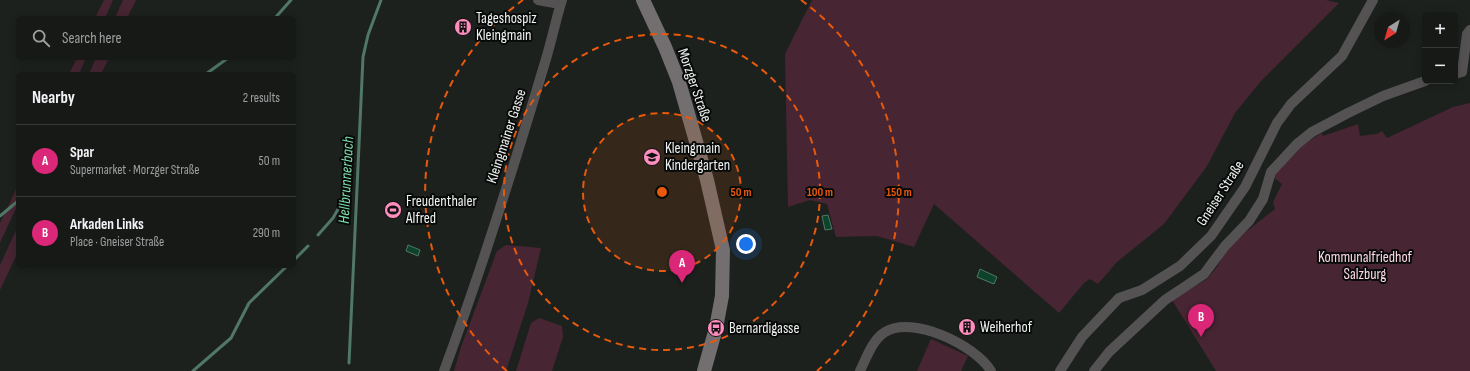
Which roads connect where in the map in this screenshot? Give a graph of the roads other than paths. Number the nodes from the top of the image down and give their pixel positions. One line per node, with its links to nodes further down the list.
1 (538, 0): 4 (street)
2 (643, 0): 9 (street, Morzger Straße)
3 (1373, 0): 12 (street, Gneiser Straße)
4 (561, 2): 8 (street, Kleingmainer Gasse)
5 (1470, 30): 6 (street)
6 (1458, 73)
7 (1422, 82): 13 (street)
8 (444, 371)
9 (704, 371)
10 (860, 371): 11 (street)
11 (991, 371)
12 (1060, 371)
13 (1094, 371)

